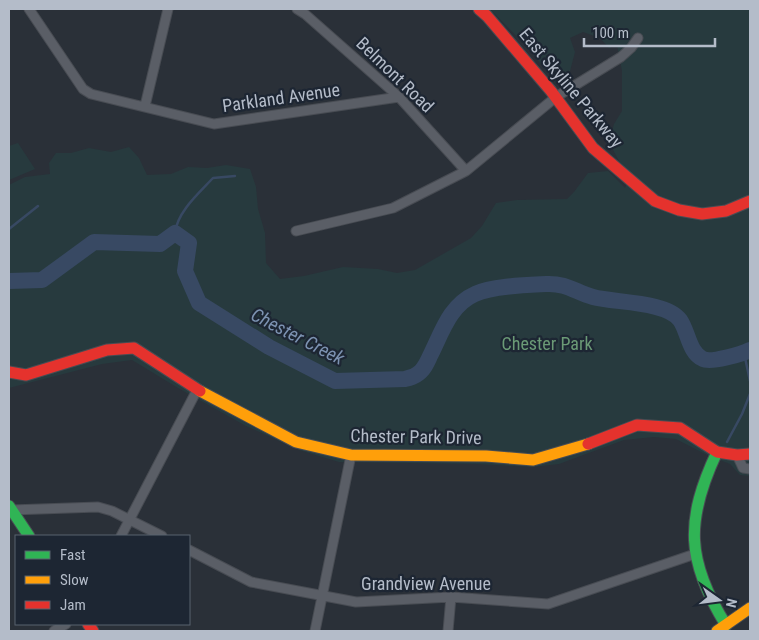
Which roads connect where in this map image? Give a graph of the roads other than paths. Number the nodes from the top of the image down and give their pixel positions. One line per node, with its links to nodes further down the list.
1 (29, 9): 8 (street, Parkland Avenue)
2 (168, 9): 8 (street)
3 (297, 9): 6 (street, Belmont Road)
4 (479, 9): 7 (street, East Skyline Parkway)
5 (638, 38): 7 (street)
6 (399, 97): 8 (street, Parkland Avenue); 9 (street, Belmont Road)
7 (556, 97): 9 (street); 10 (street, East Skyline Parkway)
8 (144, 106)
9 (466, 171): 11 (street)
10 (750, 201)
11 (296, 231)
12 (9, 372): 13 (street, Chester Park Drive)
13 (197, 390): 16 (street, Chester Park Drive); 20 (street)
14 (717, 452): 16 (street, Chester Park Drive); 17 (street, Chester Park Drive); 25 (street)
15 (750, 454): 17 (street, Chester Park Drive)
16 (351, 455): 26 (street)
17 (737, 455): 18 (street)
18 (750, 469)
19 (10, 508): 20 (street); 21 (street)
20 (130, 520): 22 (street); 23 (street)
21 (28, 535)
22 (122, 535)
23 (160, 535)
24 (190, 551): 26 (street, Grandview Avenue)
25 (695, 554): 27 (street, Grandview Avenue); 29 (street)
26 (322, 596): 27 (street, Grandview Avenue); 30 (street)
27 (451, 597): 31 (street)
28 (750, 608): 29 (street)
29 (724, 629)
30 (315, 631)
31 (448, 631)

